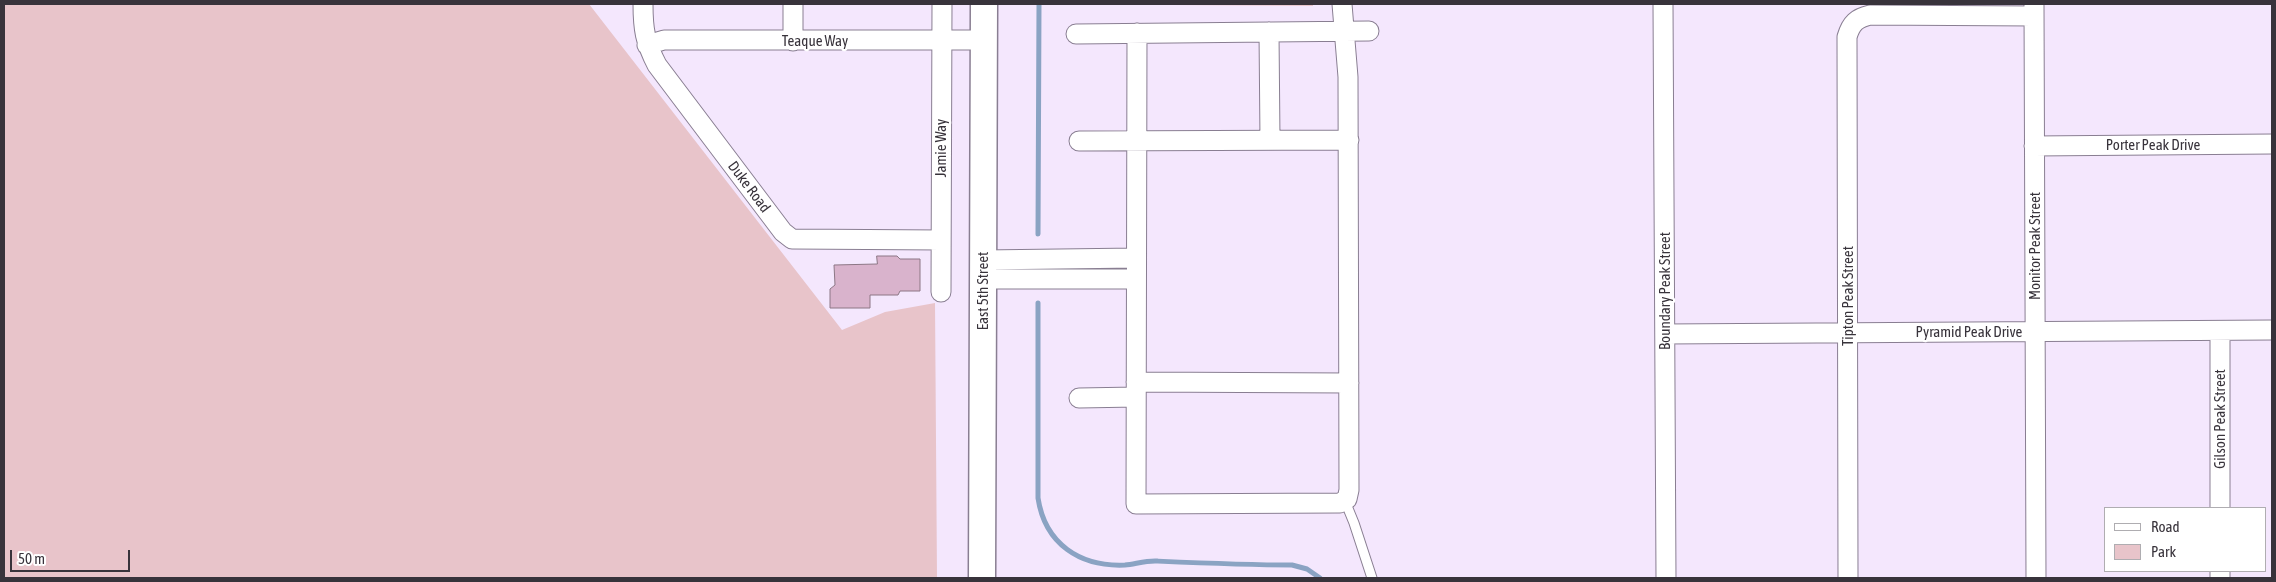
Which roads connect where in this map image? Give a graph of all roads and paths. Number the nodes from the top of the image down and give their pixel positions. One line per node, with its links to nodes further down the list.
1 (643, 4): 16 (street, Duke Road)
2 (793, 4): 15 (street)
3 (942, 4): 13 (street, Jamie Way)
4 (984, 4): 14 (main road, East 5th Street)
5 (1342, 4): 8 (street)
6 (1663, 4): 33 (street, Boundary Peak Street)
7 (2034, 10): 22 (street, Monitor Peak Street); 32 (street, Tipton Peak Street)
8 (1345, 31): 9 (street); 10 (street); 18 (street)
9 (1369, 31)
10 (1269, 32): 11 (street); 17 (street)
11 (1137, 33): 12 (street); 20 (street)
12 (1076, 34)
13 (942, 40): 14 (street, Teaque Way); 15 (street, Teaque Way); 23 (street, Jamie Way)
14 (984, 40): 25 (main road, East 5th Street)
15 (793, 41): 16 (street, Teaque Way)
16 (647, 46): 23 (street, Duke Road)
17 (1270, 140): 18 (street); 20 (street)
18 (1349, 140): 34 (street)
19 (1079, 141): 20 (street)
20 (1137, 141): 24 (street)
21 (2272, 144): 22 (street, Porter Peak Drive)
22 (2034, 146): 31 (street, Monitor Peak Street)
23 (941, 240): 28 (street, Jamie Way)
24 (1136, 258): 26 (street); 27 (street)
25 (983, 269): 26 (street); 39 (main road, East 5th Street)
26 (1090, 269): 27 (street)
27 (1136, 279): 35 (street)
28 (941, 292)
29 (2220, 330): 30 (street, Pyramid Peak Drive); 31 (street, Pyramid Peak Drive); 38 (street, Gilson Peak Street)
30 (2272, 330)
31 (2035, 332): 32 (street, Pyramid Peak Drive); 43 (street, Monitor Peak Street)
32 (1848, 333): 33 (street, Pyramid Peak Drive); 42 (street, Tipton Peak Street)
33 (1665, 334): 41 (street, Boundary Peak Street)
34 (1349, 383): 35 (street); 37 (street)
35 (1136, 390): 36 (street); 37 (street)
36 (1079, 398)
37 (1345, 501): 40 (lane)
38 (2220, 507)
39 (982, 578)
40 (1372, 578)
41 (1666, 578)
42 (1848, 578)
43 (2036, 578)

